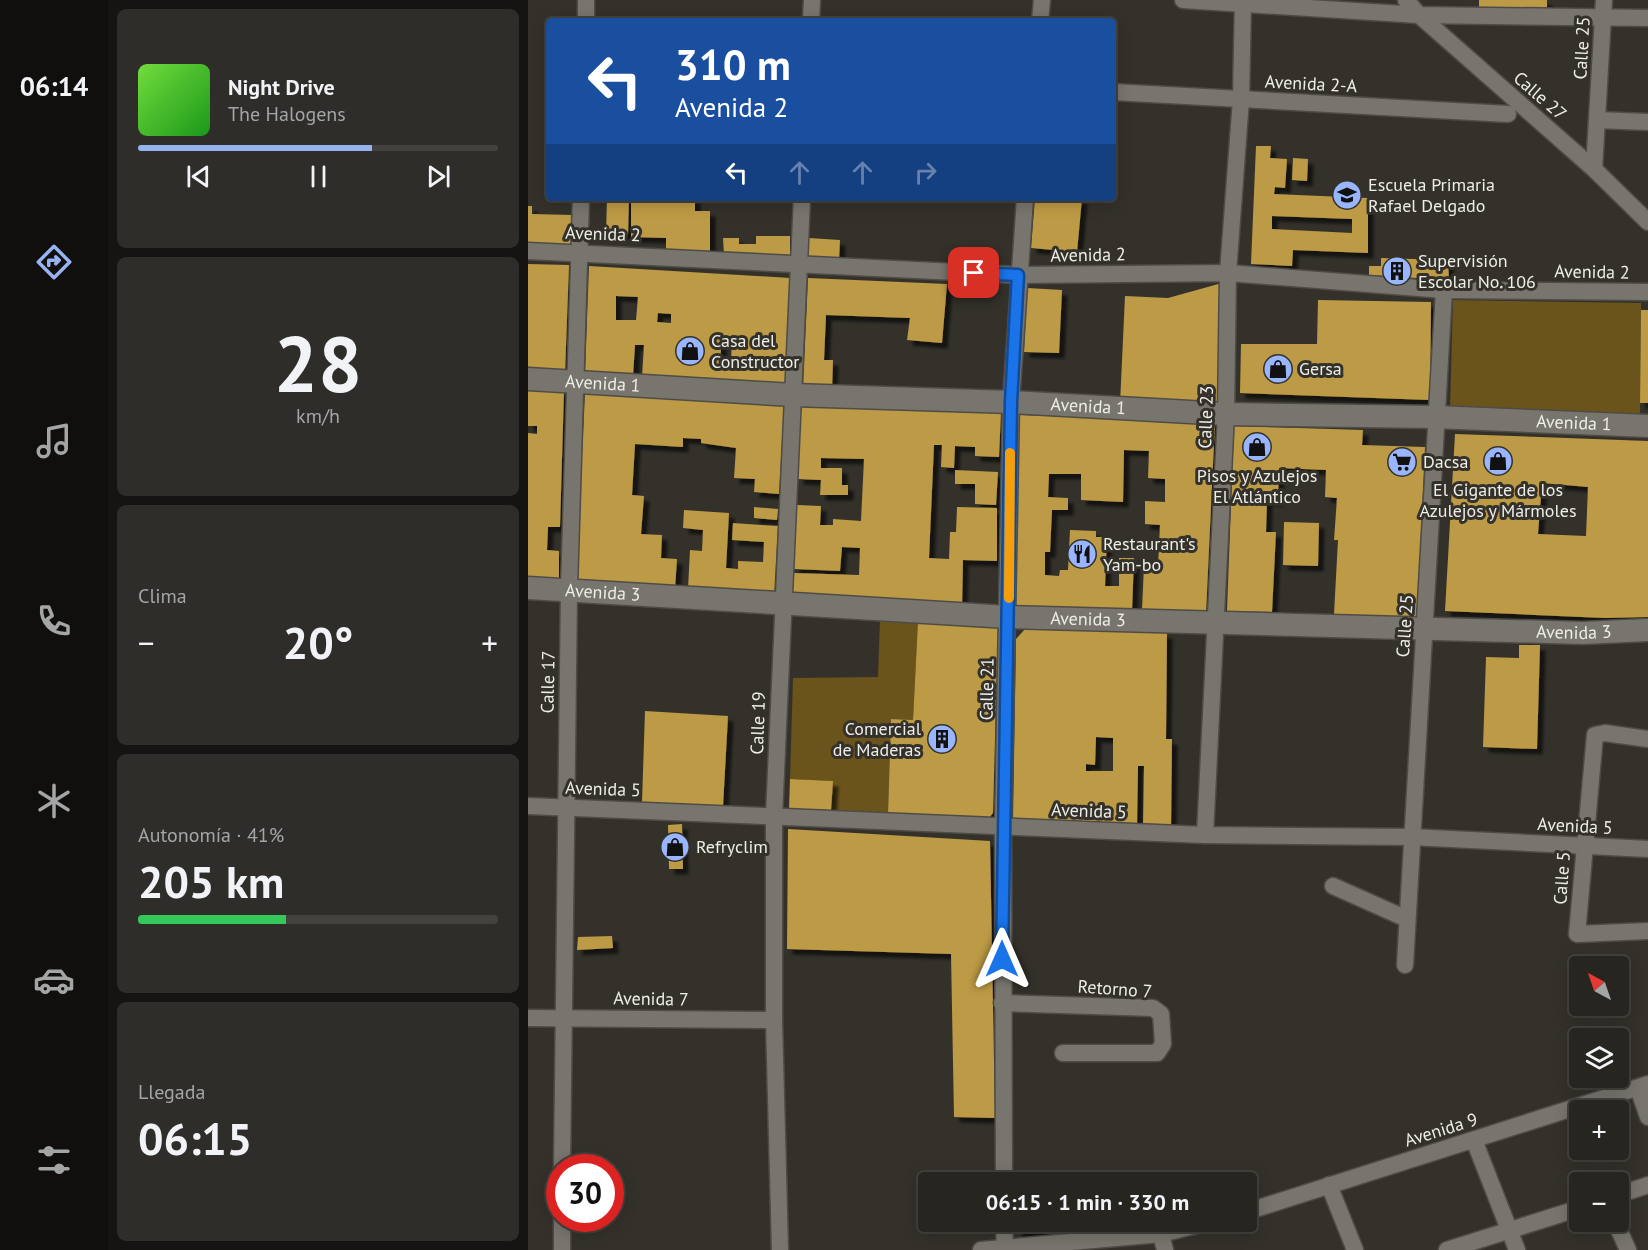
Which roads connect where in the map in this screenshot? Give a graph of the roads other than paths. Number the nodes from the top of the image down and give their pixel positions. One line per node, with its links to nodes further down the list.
1 (586, 0): 9 (street)
2 (813, 0): 10 (street)
3 (1042, 0): 11 (street)
4 (1183, 0): 6 (street)
5 (1406, 0): 8 (street, Calle 27)
6 (1243, 2): 8 (street); 14 (street, Calle 23)
7 (1604, 8): 8 (street); 12 (street); 16 (street, Calle 25)
8 (1419, 15): 18 (street, Calle 27)
9 (586, 18)
10 (811, 18)
11 (1040, 18)
12 (1648, 18)
13 (1116, 92): 14 (street, Avenida 2-A)
14 (1241, 99): 15 (street, Avenida 2-A); 26 (street, Calle 23)
15 (1508, 114)
16 (1598, 120): 17 (street); 18 (street, Calle 25)
17 (1648, 122)
18 (1594, 169): 22 (street, Calle 27)
19 (581, 201): 24 (street, Calle 17)
20 (802, 201): 25 (street, Calle 19)
21 (1025, 201): 27 (street, Calle 21)
22 (1648, 222)
23 (528, 251): 24 (street, Avenida 2)
24 (580, 252): 25 (street, Avenida 2); 31 (street, Calle 17)
25 (798, 263): 27 (street, Avenida 2); 32 (street, Calle 19)
26 (1228, 273): 27 (street, Avenida 2); 28 (street, Avenida 2); 34 (street, Calle 23)
27 (1018, 275): 33 (street, Calle 21)
28 (1444, 290): 29 (street, Avenida 2); 35 (street, Calle 25)
29 (1648, 292)
30 (528, 379): 31 (main road, Avenida 1)
31 (576, 380): 32 (main road, Avenida 1); 38 (street, Calle 17)
32 (793, 395): 33 (main road, Avenida 1); 39 (street, Calle 19)
33 (1011, 402): 34 (main road, Avenida 1); 40 (street, Calle 21)
34 (1226, 414): 35 (main road, Avenida 1); 41 (street, Calle 23)
35 (1436, 417): 36 (main road, Avenida 1); 42 (street, Calle 25)
36 (1648, 426)
37 (528, 588): 38 (main road, Avenida 3)
38 (569, 589): 39 (main road, Avenida 3); 46 (street, Calle 17)
39 (782, 603): 40 (main road, Avenida 3); 47 (street, Calle 19)
40 (1008, 618): 41 (main road, Avenida 3); 48 (street, Calle 21)
41 (1217, 624): 42 (main road, Avenida 3); 49 (street, Calle 23)
42 (1424, 627): 43 (main road, Avenida 3); 50 (street, Calle 25)
43 (1648, 630)
44 (1648, 739): 51 (street, Calle 5)
45 (528, 806): 46 (street, Avenida 5)
46 (566, 806): 47 (street, Avenida 5); 58 (street, Calle 17)
47 (774, 816): 48 (street, Avenida 5); 60 (street, Calle 19)
48 (1003, 828): 49 (street, Avenida 5); 57 (street, Calle 21)
49 (1205, 835): 50 (street, Avenida 5)
50 (1411, 837): 51 (street, Avenida 5); 54 (street, Calle 25)
51 (1583, 846): 52 (street, Avenida 5); 55 (street, Calle 5)
52 (1648, 849)
53 (1333, 886): 54 (street)
54 (1407, 919): 56 (street, Calle 25)
55 (1648, 931)
56 (1405, 965)
57 (1002, 1003): 61 (street, Retorno 7); 66 (street, Calle 21)
58 (563, 1017): 59 (street, Avenida 7); 60 (street, Avenida 7); 65 (street, Calle 17)
59 (528, 1018)
60 (774, 1020): 80 (street, Calle 19)
61 (1063, 1053)
62 (1643, 1086): 63 (street); 64 (street, Avenida 9)
63 (1648, 1117)
64 (1474, 1140): 67 (street, Avenida 9); 72 (street)
65 (562, 1154)
66 (1004, 1172)
67 (1329, 1185): 70 (street, Avenida 9); 82 (street)
68 (1648, 1185): 69 (street)
69 (1629, 1191)
70 (1257, 1208)
71 (1569, 1211): 72 (street)
72 (1507, 1231): 83 (street); 84 (street)
73 (562, 1232): 79 (street)
74 (1004, 1232): 78 (street)
75 (1187, 1232): 77 (street)
76 (1620, 1232): 85 (street)
77 (1163, 1242): 78 (street)
78 (1005, 1249): 81 (street)
79 (562, 1250)
80 (780, 1250)
81 (981, 1250)
82 (1355, 1250)
83 (1446, 1250)
84 (1517, 1250)
85 (1628, 1250)

